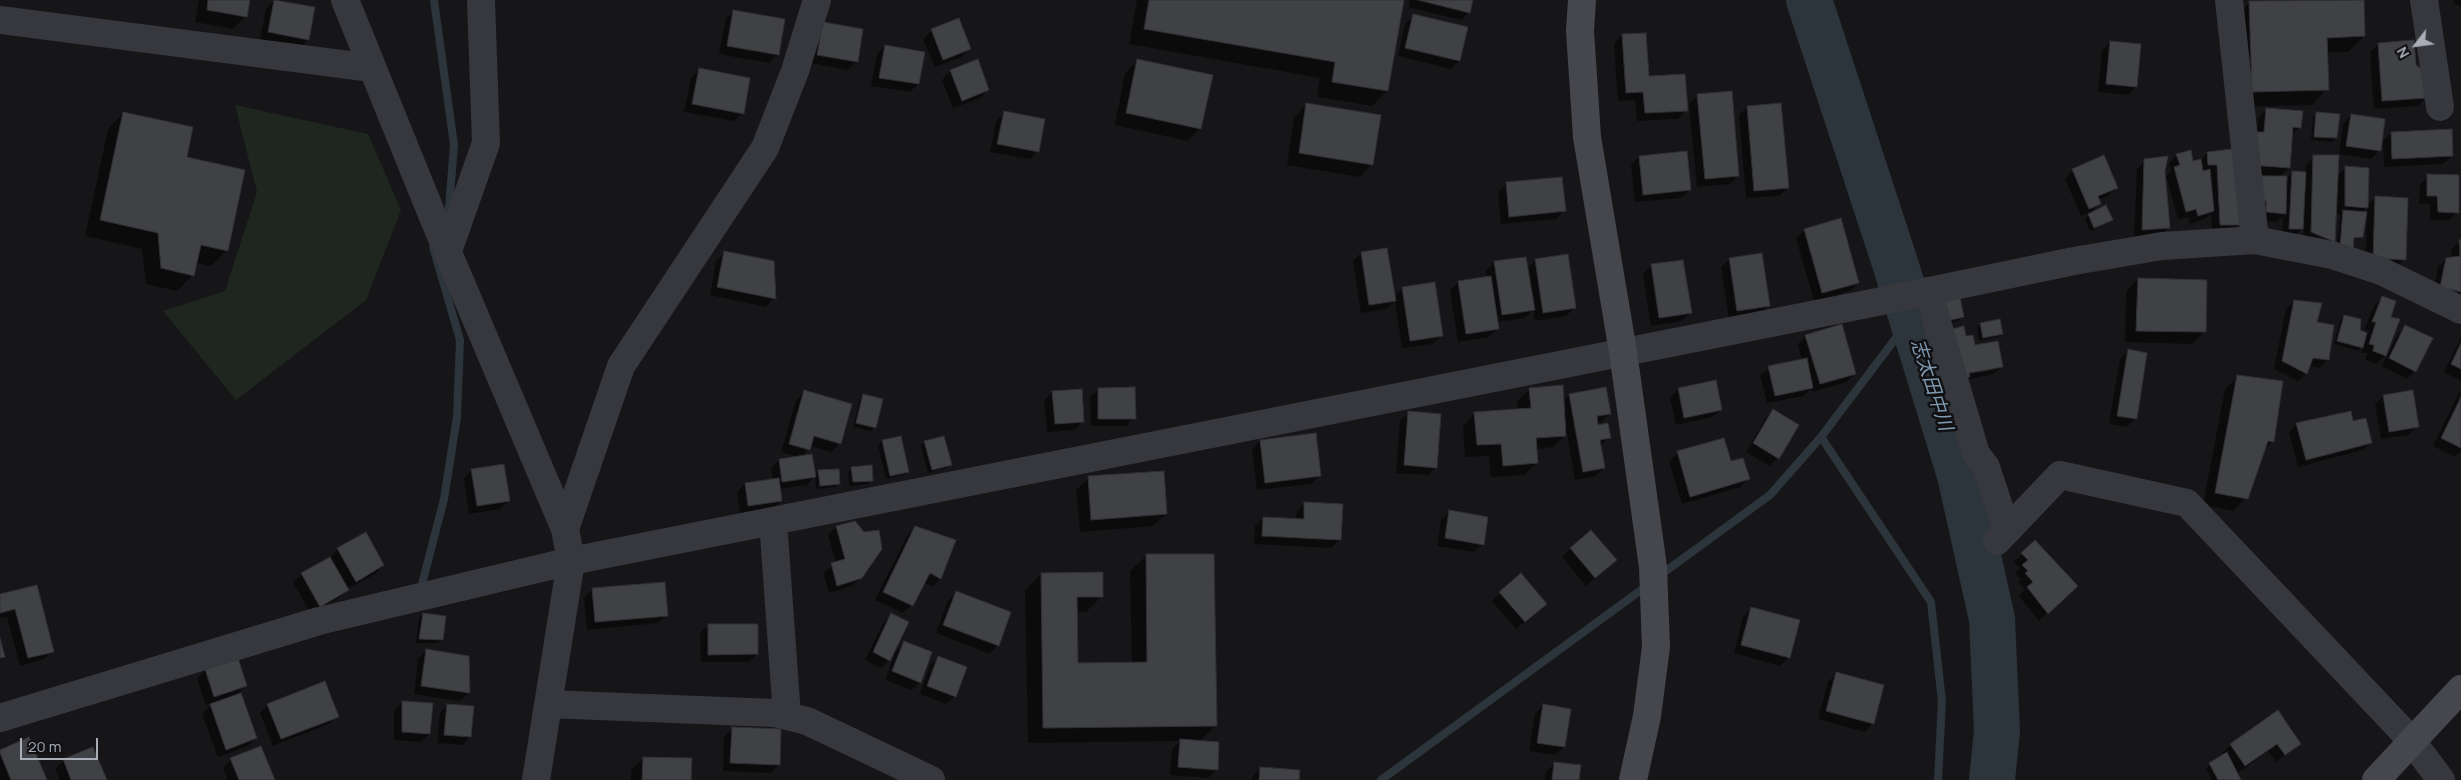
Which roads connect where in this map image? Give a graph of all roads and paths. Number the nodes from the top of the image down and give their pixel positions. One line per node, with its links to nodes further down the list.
1 (345, 0): 8 (street)
2 (481, 0): 11 (street)
3 (817, 0): 16 (street)
4 (1582, 0): 14 (street)
5 (2229, 0): 10 (street)
6 (2424, 0): 9 (street)
7 (0, 20): 8 (street)
8 (372, 68): 11 (street)
9 (2440, 106)
10 (2255, 240): 12 (street); 13 (street)
11 (446, 247): 16 (street)
12 (1923, 292): 14 (street); 22 (street)
13 (2461, 310)
14 (1623, 352): 15 (street); 25 (street)
15 (773, 521): 17 (street); 20 (street)
16 (565, 529): 17 (street)
17 (571, 562): 19 (street); 21 (street)
18 (2461, 689): 22 (street)
19 (548, 704): 20 (street); 23 (street)
20 (787, 716): 24 (street)
21 (0, 718)
22 (2412, 741): 26 (street); 27 (street)
23 (536, 780)
24 (931, 780)
25 (1632, 780)
26 (2376, 780)
27 (2441, 780)

